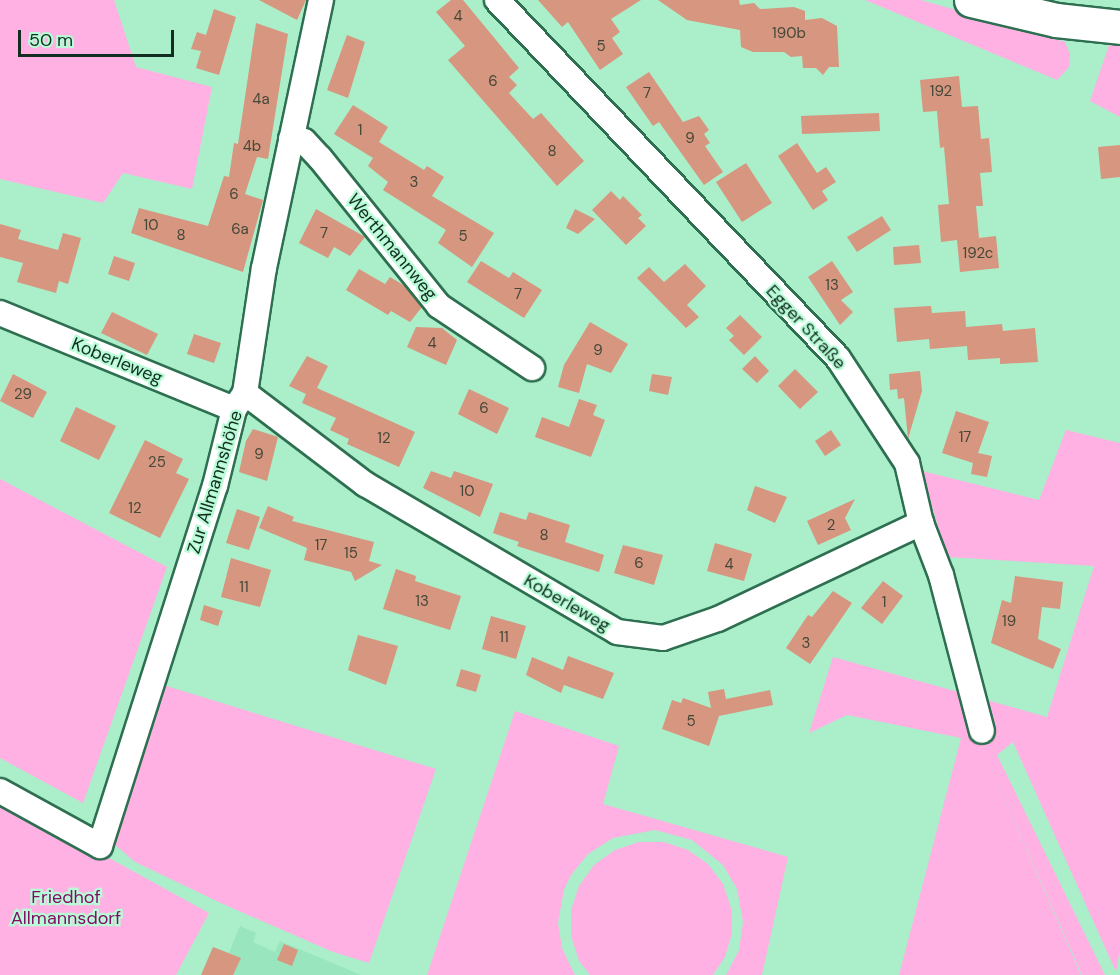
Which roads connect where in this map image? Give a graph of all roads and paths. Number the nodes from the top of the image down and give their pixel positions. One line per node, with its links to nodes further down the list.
1 (321, 0): 5 (street, Zur Allmannshöhe)
2 (497, 0): 9 (street, Egger Straße)
3 (971, 0): 4 (main road)
4 (1120, 27)
5 (291, 139): 7 (street, Werthmannweg); 8 (street, Zur Allmannshöhe)
6 (0, 314): 8 (street, Koberleweg)
7 (532, 368)
8 (240, 401): 9 (street, Koberleweg); 11 (street, Zur Allmannshöhe)
9 (921, 523): 10 (street, Egger Straße)
10 (982, 731)
11 (0, 790)

